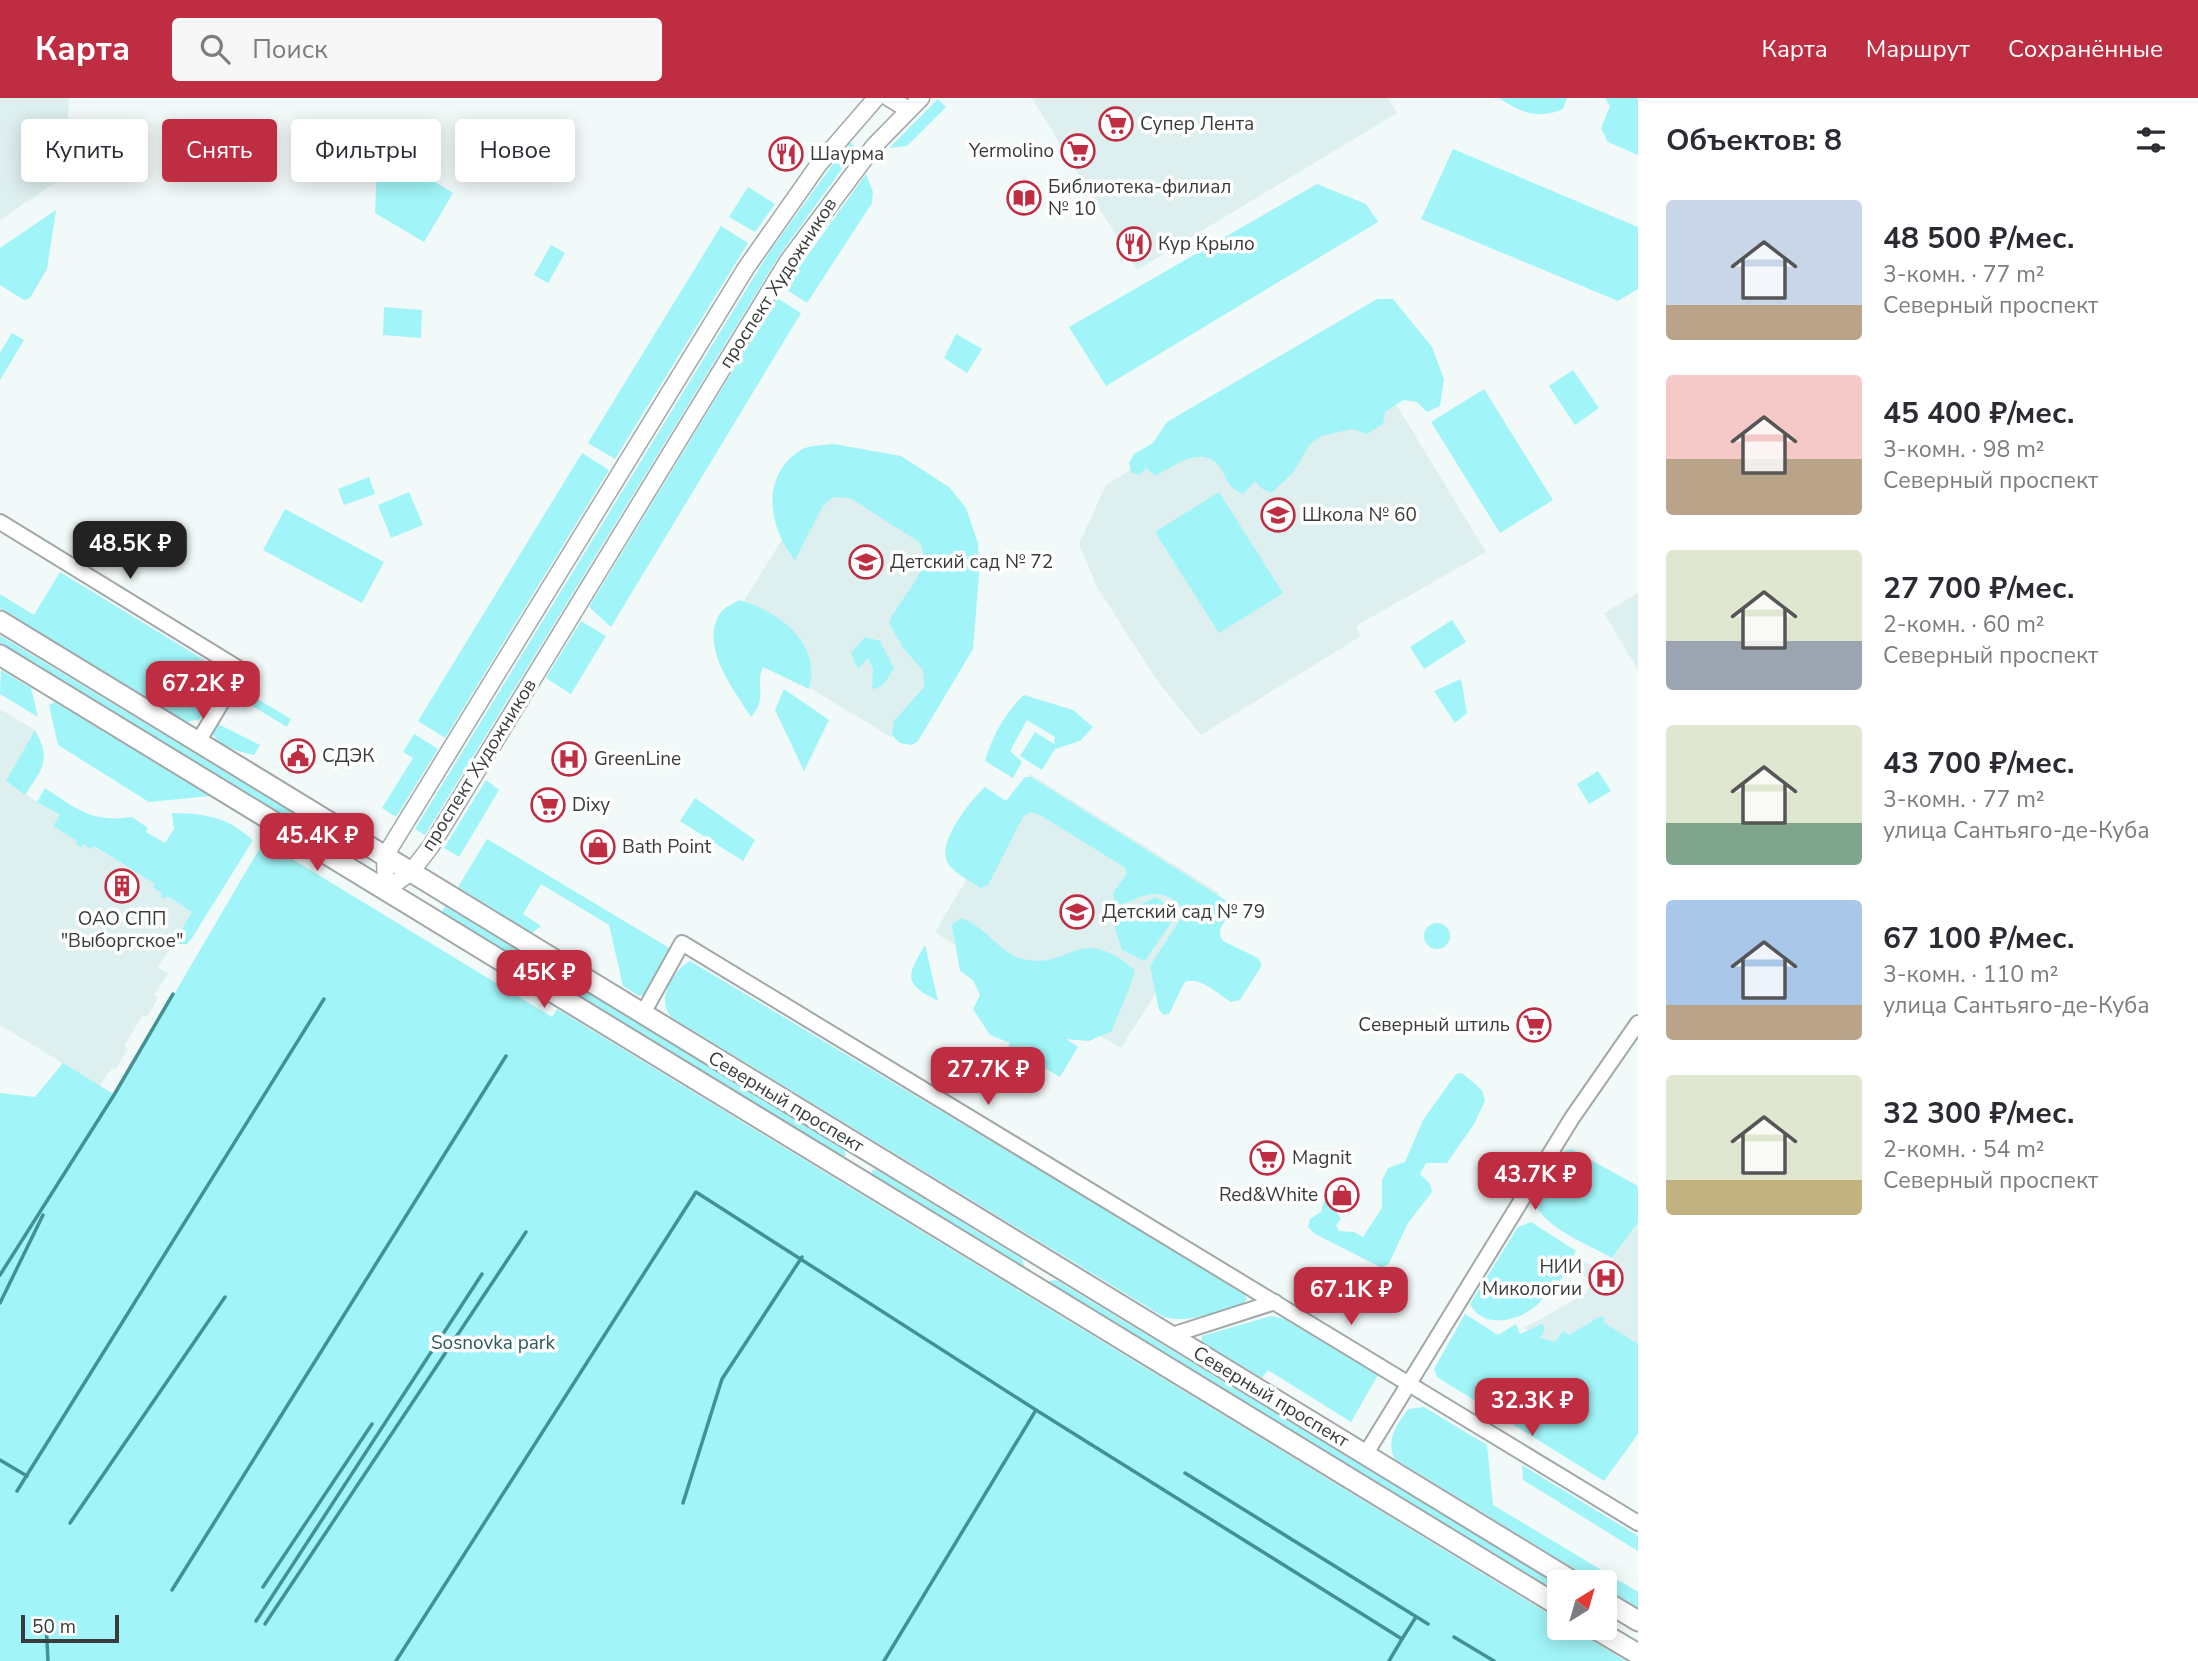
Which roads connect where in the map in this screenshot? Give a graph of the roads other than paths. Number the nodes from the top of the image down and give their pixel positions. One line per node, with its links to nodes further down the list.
1 (876, 98): 9 (street, проспект Художников)
2 (889, 98): 4 (street)
3 (921, 98): 4 (street, проспект Художников)
4 (904, 104): 10 (street, проспект Художников)
5 (0, 522): 8 (street)
6 (0, 621): 8 (main road, Северный проспект)
7 (0, 655): 11 (main road, Северный проспект)
8 (198, 742): 9 (main road, Северный проспект)
9 (386, 856): 10 (main road, Северный проспект); 11 (street)
10 (411, 872): 11 (street, проспект Художников); 12 (main road, Северный проспект)
11 (386, 890): 15 (main road, Северный проспект)
12 (642, 1015): 14 (main road, Северный проспект); 18 (street)
13 (1638, 1023): 20 (street)
14 (857, 1145): 15 (main road); 16 (main road, Северный проспект)
15 (843, 1169): 17 (main road, Северный проспект)
16 (1051, 1263): 17 (main road); 19 (main road, Северный проспект)
17 (1037, 1287): 24 (main road, Северный проспект)
18 (1275, 1302): 19 (street); 20 (street)
19 (1169, 1336): 21 (main road, Северный проспект)
20 (1408, 1383): 21 (street); 22 (street)
21 (1365, 1455): 23 (main road, Северный проспект)
22 (1638, 1523)
23 (1554, 1570)
24 (1547, 1599)
25 (1617, 1608): 26 (main road)
26 (1638, 1621)
27 (1614, 1640): 28 (main road)
28 (1638, 1654)

